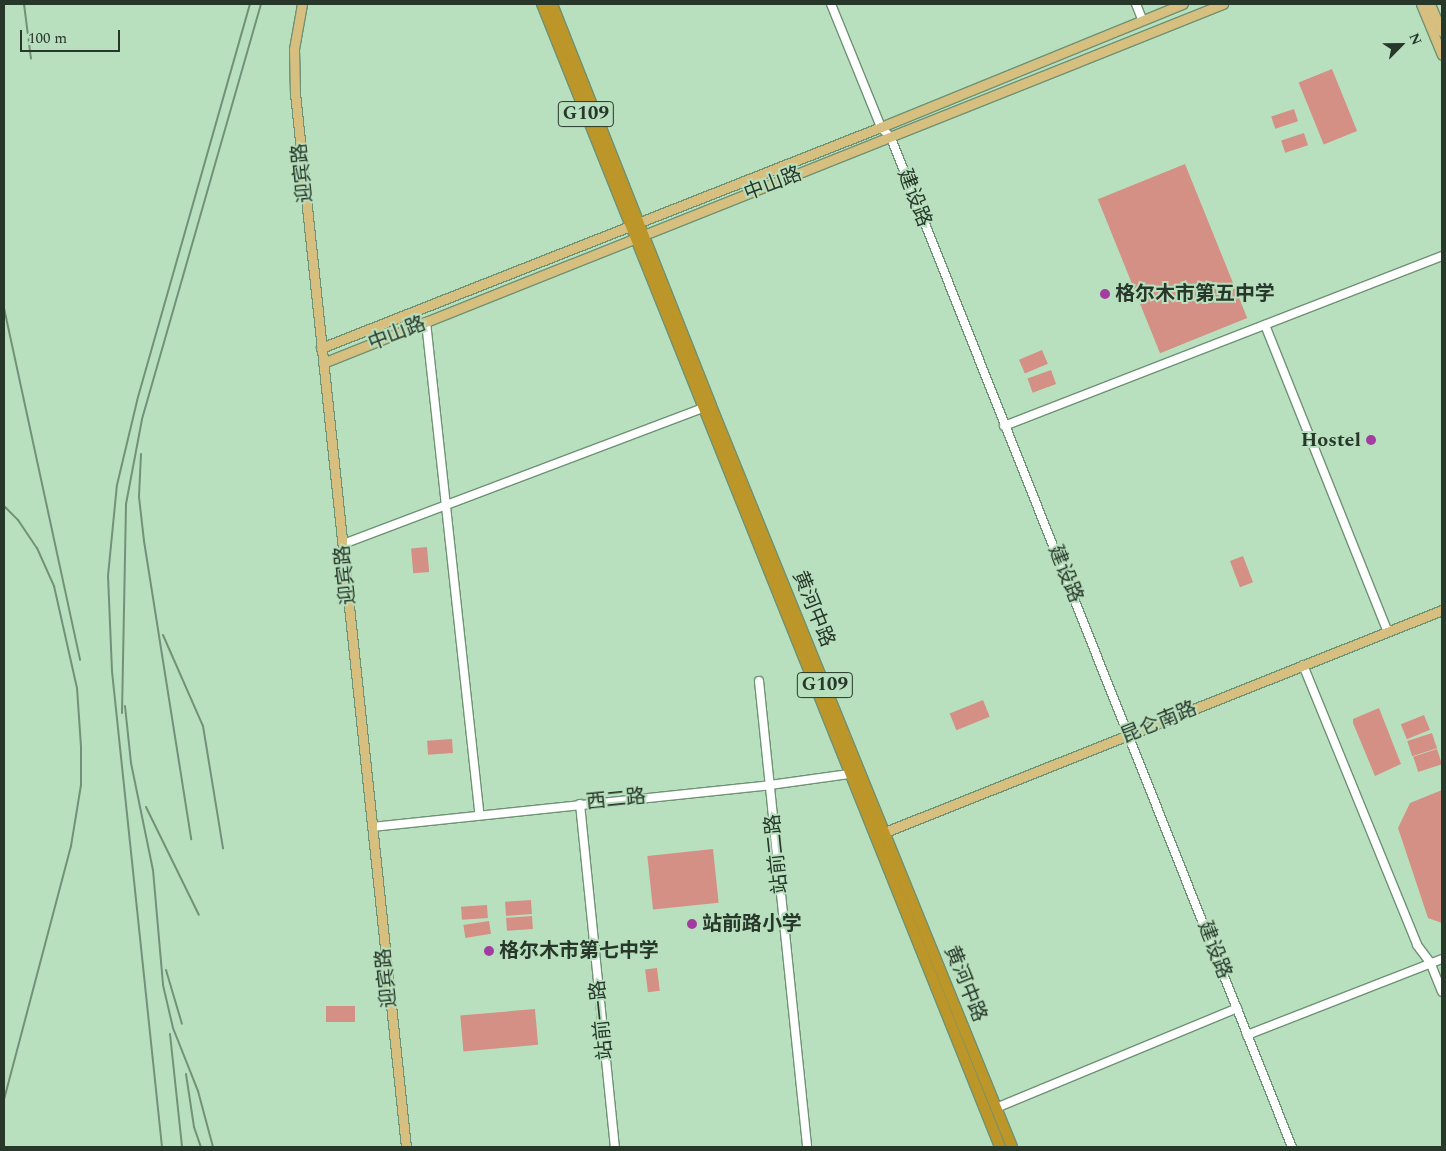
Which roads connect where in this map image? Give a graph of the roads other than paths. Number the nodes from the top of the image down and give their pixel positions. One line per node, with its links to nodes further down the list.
1 (302, 4): 20 (main road, 迎宾路)
2 (542, 4): 15 (highway, G109)
3 (552, 4): 15 (highway, G109)
4 (832, 4): 13 (street, 建设路)
5 (1136, 4): 10 (street)
6 (1183, 4): 10 (main road, 中山路)
7 (1223, 4): 14 (main road, 中山路)
8 (1421, 4): 12 (main road)
9 (1430, 4): 11 (main road)
10 (1143, 21): 13 (main road, 中山路)
11 (1442, 32)
12 (1442, 55)
13 (881, 127): 14 (street, 建设路); 15 (main road, 中山路)
14 (891, 138): 16 (main road, 中山路); 23 (street, 建设路)
15 (634, 223): 16 (highway, 黄河中路 / G109); 20 (main road, 中山路)
16 (640, 239): 18 (main road, 中山路); 22 (highway, 黄河中路 / G109)
17 (1442, 256): 19 (street)
18 (426, 322): 21 (main road, 中山路); 24 (street)
19 (1265, 325): 23 (street); 27 (street)
20 (321, 348): 21 (main road, 迎宾路)
21 (323, 363): 25 (main road, 迎宾路)
22 (707, 407): 24 (street); 31 (highway, 黄河中路 / G109)
23 (1004, 426): 30 (street, 建设路)
24 (448, 506): 25 (street); 34 (street)
25 (343, 544): 35 (main road, 迎宾路)
26 (1442, 610): 27 (main road, 昆仑南路)
27 (1388, 632): 28 (main road, 昆仑南路)
28 (1303, 665): 30 (main road, 昆仑南路); 38 (street)
29 (759, 681): 32 (street, 站前二路)
30 (1131, 735): 36 (main road, 昆仑南路); 40 (street, 建设路)
31 (855, 773): 32 (street, 西二路); 36 (highway, 黄河中路 / G109)
32 (770, 785): 33 (street, 西二路); 45 (street, 站前二路)
33 (580, 804): 34 (street, 西二路); 44 (street, 站前一路)
34 (479, 813): 35 (street, 西二路)
35 (372, 827): 43 (main road, 迎宾路)
36 (880, 834): 42 (highway, 黄河中路 / G109); 46 (highway, 黄河中路 / G109)
37 (1442, 959): 38 (street)
38 (1430, 962): 39 (street); 41 (street)
39 (1442, 992)
40 (1237, 1008): 41 (street, 建设路); 42 (street)
41 (1247, 1035): 48 (street, 建设路)
42 (996, 1108): 47 (highway, 黄河中路 / G109)
43 (406, 1147)
44 (615, 1147)
45 (807, 1147)
46 (1000, 1147)
47 (1012, 1147)
48 (1292, 1147)

